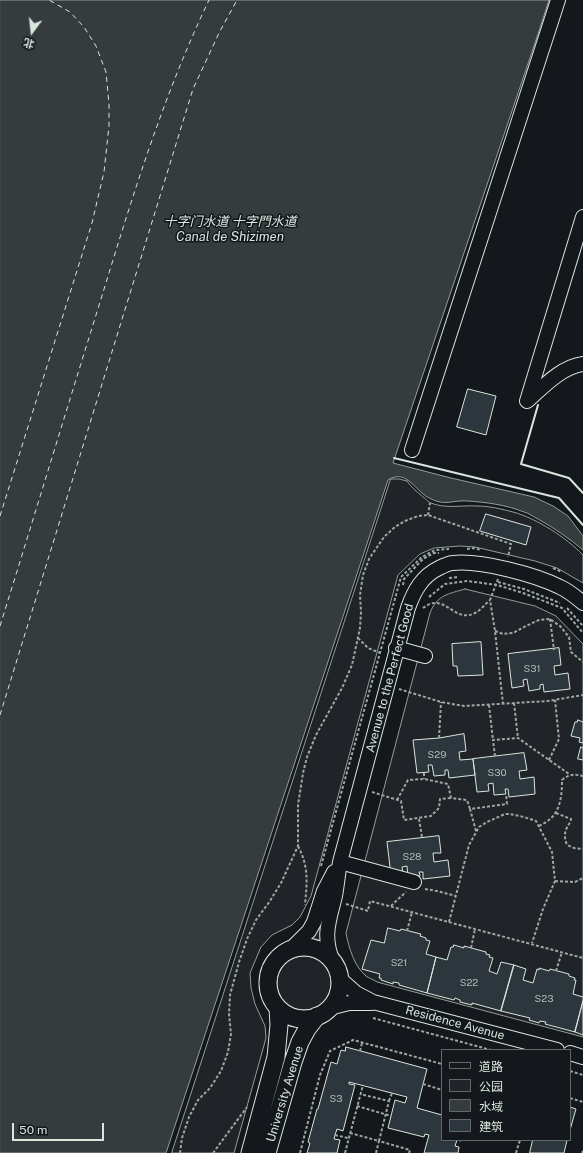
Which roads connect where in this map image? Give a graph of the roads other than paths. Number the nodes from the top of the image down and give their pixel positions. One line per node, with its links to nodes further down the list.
1 (558, 0): 4 (street)
2 (583, 217): 3 (street)
3 (583, 364)
4 (412, 450)
5 (583, 603): 6 (street, Avenue to the Perfect Good)
6 (395, 653): 7 (street); 8 (street, Avenue to the Perfect Good)
7 (425, 656)
8 (340, 862): 9 (street); 10 (street, Avenue to the Perfect Good); 11 (street, Avenue to the Perfect Good)
9 (414, 882)
10 (291, 949): 11 (main road); 14 (main road)
11 (333, 962): 12 (main road)
12 (339, 978): 13 (street, Residence Avenue); 15 (main road)
13 (376, 1003): 15 (street, Residence Avenue); 16 (street, Residence Avenue)
14 (278, 1008): 15 (main road); 19 (main road, University Avenue)
15 (323, 1012): 20 (main road, University Avenue)
16 (553, 1049)
17 (571, 1053): 18 (street)
18 (583, 1057)
19 (250, 1153)
20 (267, 1153)

